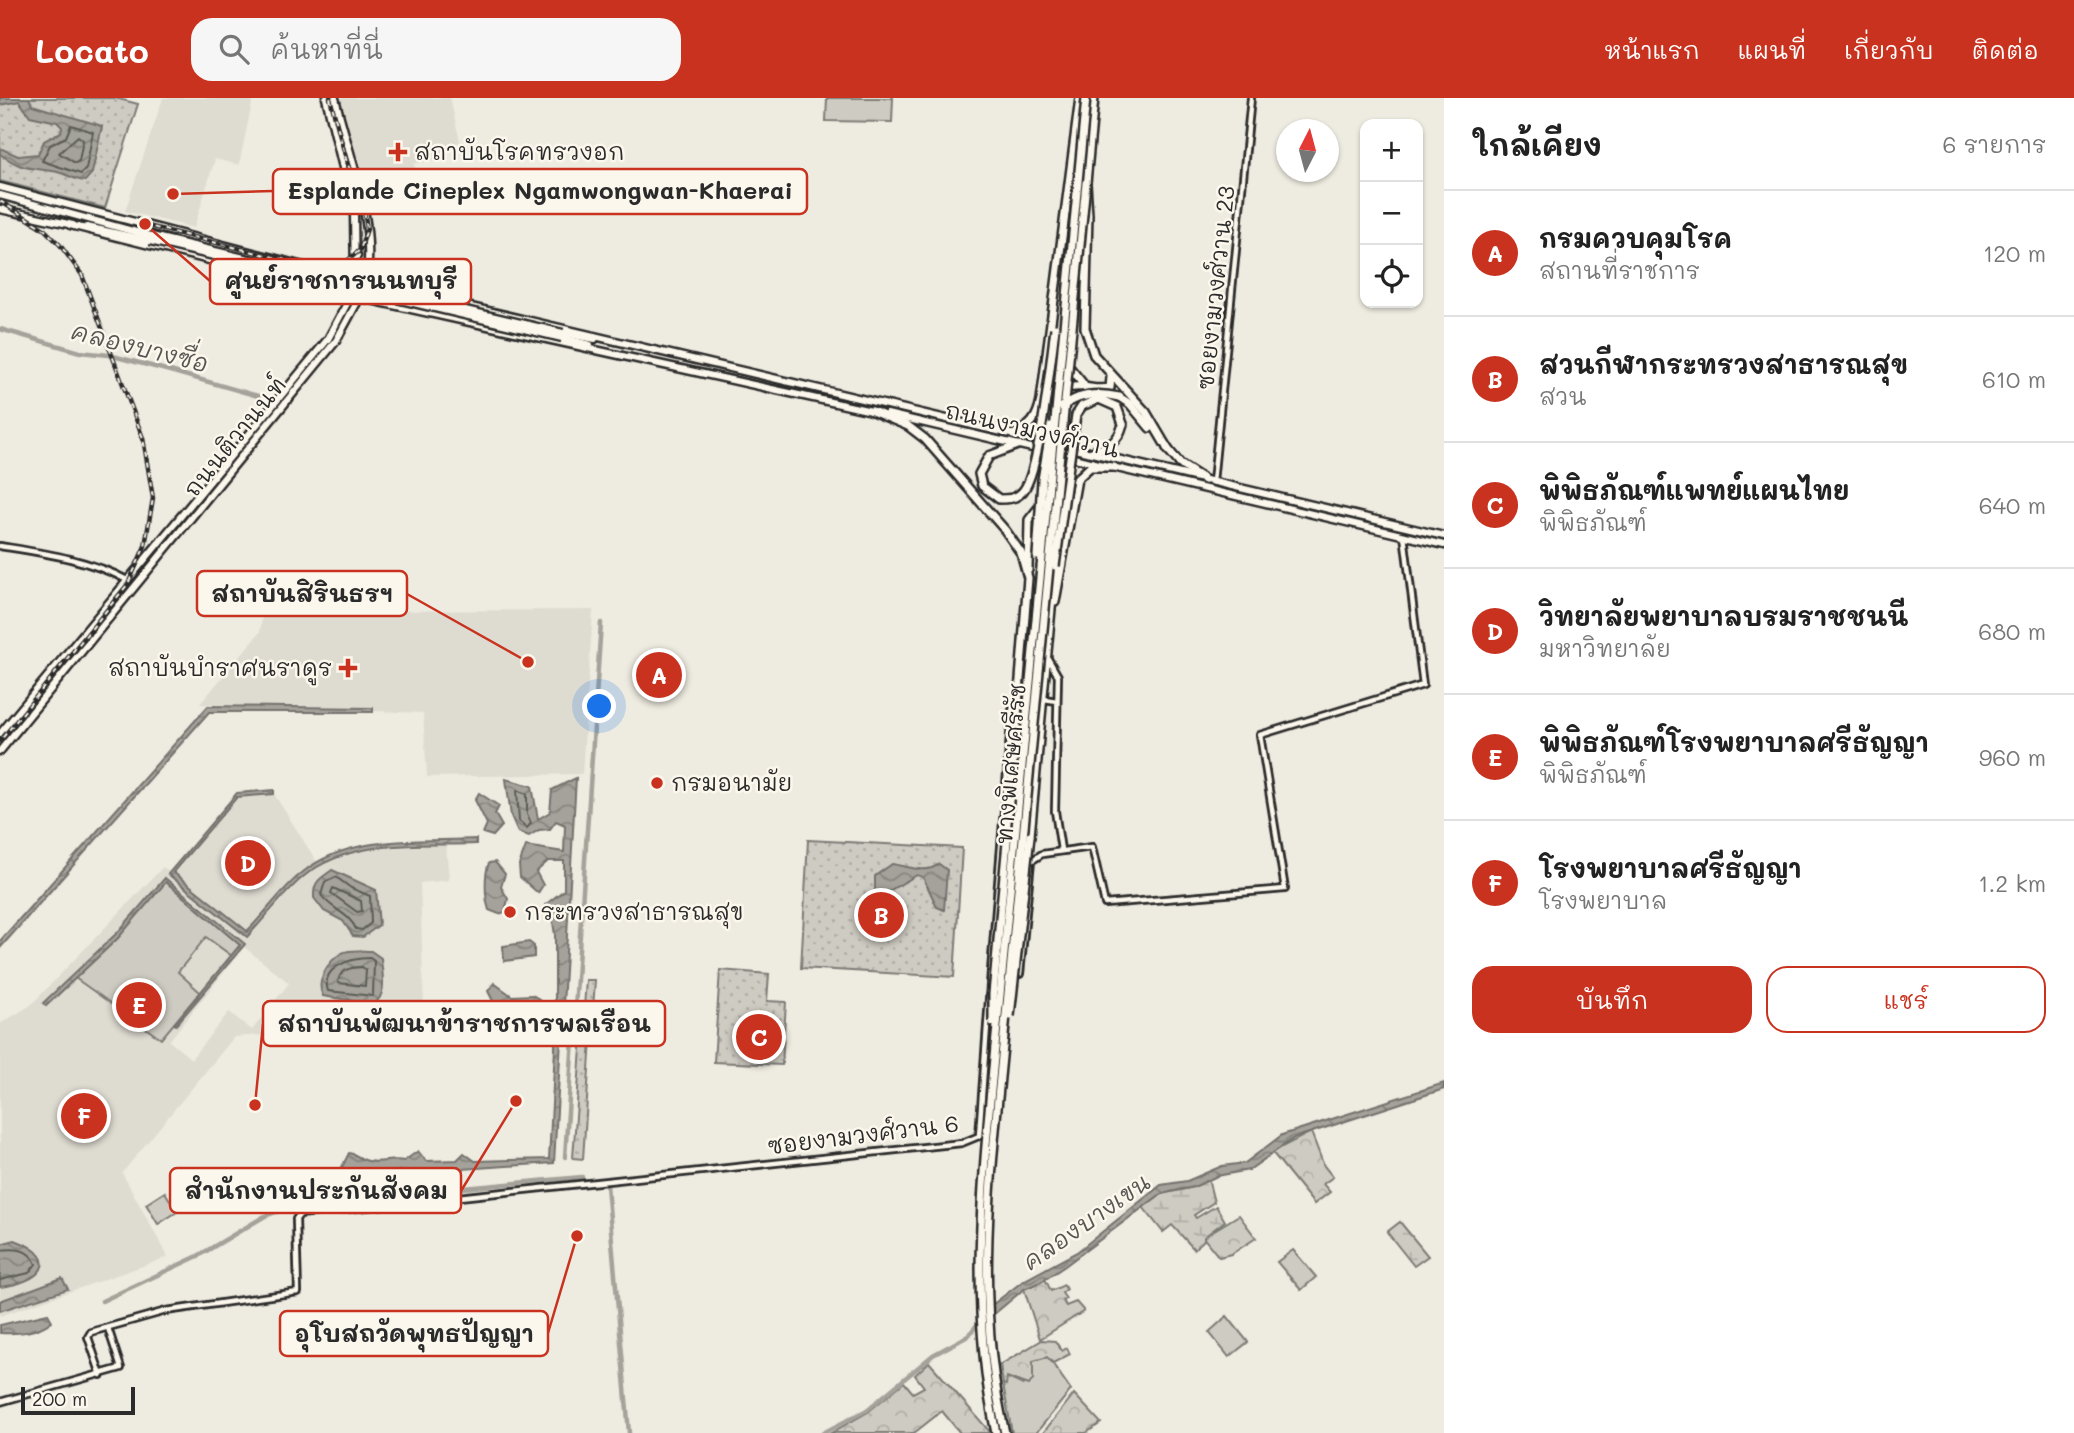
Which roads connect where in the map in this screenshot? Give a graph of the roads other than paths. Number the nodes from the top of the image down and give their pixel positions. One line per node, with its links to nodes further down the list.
1 (326, 98): 8 (main road, ถนนติวานนท์)
2 (335, 98): 7 (main road, ถนนติวานนท์)
3 (1080, 98): 22 (highway)
4 (1086, 98): 46 (highway, ทางพิเศษศรีรัช, bridge)
5 (1094, 98): 9 (highway, ทางพิเศษศรีรัช)
6 (1251, 98): 40 (street, ซอยงามวงศ์วาน 23)
7 (344, 133): 8 (main road); 23 (main road, ถนนติวานนท์)
8 (335, 135): 15 (main road, ถนนติวานนท์)
9 (1086, 183): 30 (highway, bridge); 60 (highway, ทางพิเศษศรีรัช, bridge)
10 (0, 187): 16 (main road)
11 (0, 195): 14 (main road)
12 (0, 209): 13 (main road)
13 (70, 225): 14 (main road); 19 (main road)
14 (151, 239): 26 (main road, bridge)
15 (356, 256): 18 (main road); 20 (main road, ถนนติวานนท์)
16 (285, 261): 17 (main road); 19 (main road)
17 (308, 267): 18 (main road); 20 (main road)
18 (317, 270): 20 (main road)
19 (280, 279): 20 (main road)
20 (354, 286): 23 (main road); 23 (main road); 47 (main road, ถนนติวานนท์)
21 (1070, 287): 22 (highway)
22 (1056, 289): 25 (highway)
23 (363, 290): 27 (main road, ถนนงามวงศ์วาน); 28 (main road, ถนนงามวงศ์วาน); 48 (main road, ถนนติวานนท์)
24 (1067, 296): 25 (highway)
25 (1055, 305): 34 (highway); 35 (highway, bridge)
26 (562, 336): 27 (main road, ถนนงามวงศ์วาน); 28 (main road, ถนนงามวงศ์วาน)
27 (614, 341): 34 (main road, ถนนงามวงศ์วาน)
28 (612, 351): 33 (main road, ถนนงามวงศ์วาน)
29 (1063, 359): 31 (highway)
30 (1104, 368): 31 (highway); 37 (highway)
31 (1083, 384): 32 (highway)
32 (1060, 390)
33 (872, 411): 35 (main road, ถนนงามวงศ์วาน); 45 (highway)
34 (1013, 435): 36 (main road, ถนนงามวงศ์วาน)
35 (1018, 445): 38 (main road, ถนนงามวงศ์วาน)
36 (1091, 452): 40 (main road, ถนนงามวงศ์วาน); 49 (highway, bridge)
37 (1169, 452): 40 (highway); 46 (highway, bridge)
38 (1058, 454): 39 (main road, ถนนงามวงศ์วาน); 45 (highway)
39 (1114, 467): 41 (main road, ถนนงามวงศ์วาน); 49 (highway)
40 (1209, 481): 42 (main road, ถนนงามวงศ์วาน)
41 (1404, 536): 43 (main road, ถนนงามวงศ์วาน); 58 (street)
42 (1444, 536)
43 (1444, 545)
44 (0, 546): 47 (street)
45 (1028, 578): 53 (highway)
46 (1038, 582): 60 (highway, ทางพิเศษศรีรัช, bridge)
47 (125, 583): 48 (main road); 54 (main road, ถนนติวานนท์)
48 (127, 595): 55 (main road, ถนนติวานนท์)
49 (1053, 607): 50 (highway)
50 (1047, 657): 51 (highway); 52 (street)
51 (1044, 699): 52 (street); 57 (highway)
52 (1057, 701): 58 (street)
53 (1015, 711): 56 (highway); 59 (street)
54 (0, 734)
55 (0, 751)
56 (1012, 779): 57 (highway); 60 (highway, bridge)
57 (1034, 781): 60 (highway, bridge)
58 (1061, 850): 59 (street)
59 (990, 971): 61 (street, ซอยงามวงศ์วาน 6)
60 (999, 1046): 64 (highway, ทางพิเศษศรีรัช); 65 (highway, ทางพิเศษศรีรัช)
61 (108, 1328): 62 (street); 62 (street)
62 (101, 1375): 63 (street)
63 (0, 1402)
64 (996, 1433)
65 (1005, 1433)

